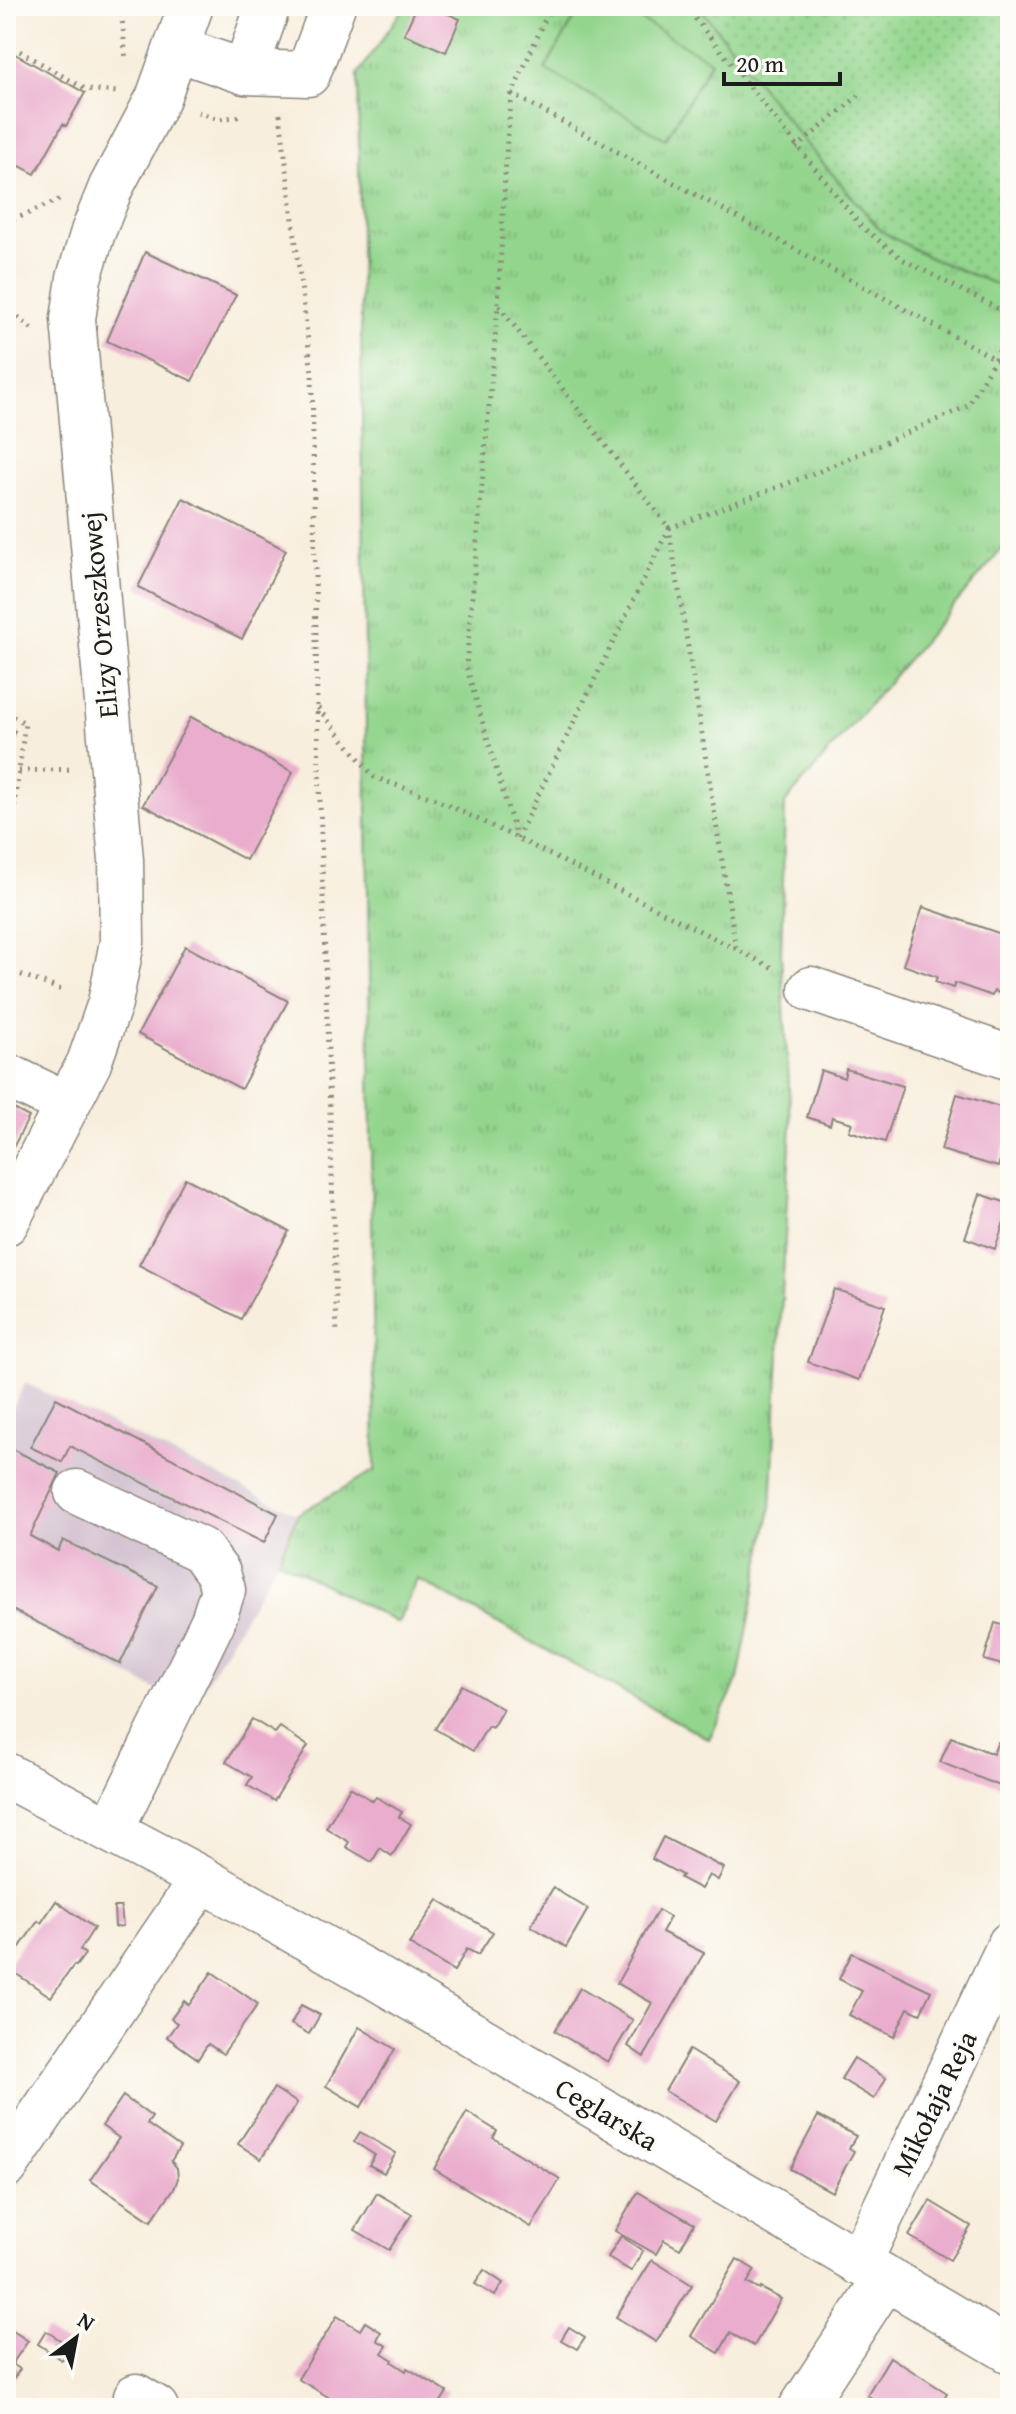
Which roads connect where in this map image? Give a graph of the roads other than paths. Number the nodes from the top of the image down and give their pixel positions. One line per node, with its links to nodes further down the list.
1 (191, 6): 4 (street, Elizy Orzeszkowej)
2 (268, 6): 5 (street)
3 (333, 6): 5 (street)
4 (177, 49): 5 (street); 9 (street, Elizy Orzeszkowej)
5 (245, 72)
6 (811, 989): 7 (street)
7 (1010, 1058)
8 (6, 1075): 9 (street)
9 (66, 1104): 10 (street, Elizy Orzeszkowej)
10 (6, 1223)
11 (77, 1492): 13 (street)
12 (11, 1789): 13 (street, Ceglarska)
13 (111, 1830): 14 (street, Ceglarska)
14 (202, 1879): 16 (street); 17 (street, Ceglarska)
15 (1010, 1944): 17 (street, Mikołaja Reja)
16 (6, 2166)
17 (872, 2271): 18 (street, Ceglarska); 19 (street, Mikołaja Reja)
18 (1010, 2351)
19 (801, 2408)

